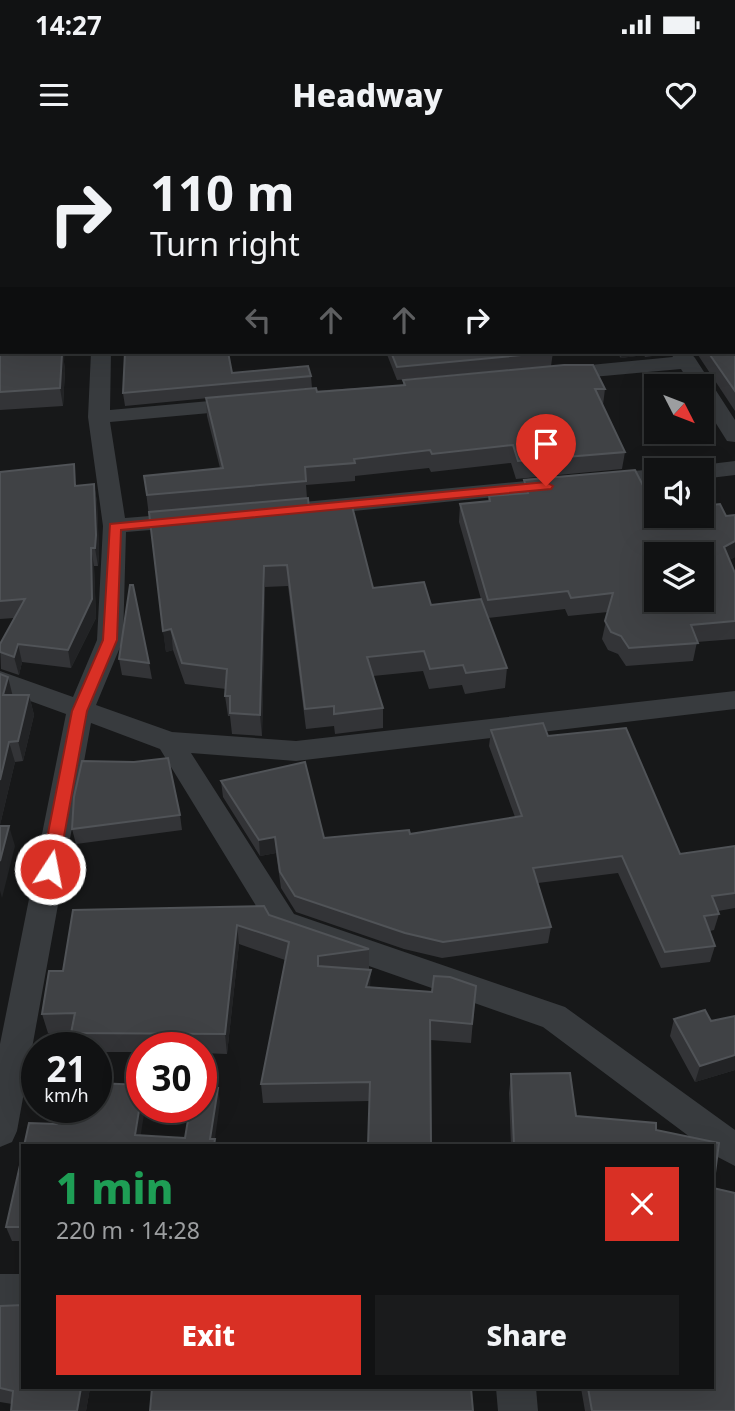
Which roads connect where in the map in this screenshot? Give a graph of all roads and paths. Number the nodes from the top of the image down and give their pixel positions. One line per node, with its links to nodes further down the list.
1 (101, 354): 5 (street)
2 (684, 357): 3 (street); 6 (street)
3 (537, 376)
4 (263, 402): 5 (street)
5 (99, 417): 12 (street)
6 (735, 436)
7 (735, 468): 8 (street)
8 (714, 471)
9 (644, 477): 10 (street)
10 (244, 515)
11 (203, 519): 12 (street)
12 (115, 526): 15 (street)
13 (0, 680): 15 (street)
14 (735, 700): 16 (street)
15 (80, 711): 16 (street); 17 (street)
16 (170, 741): 18 (street)
17 (0, 1131)
18 (735, 1150)
19 (0, 1293): 20 (street)
20 (21, 1293)
21 (516, 1389): 22 (street)
22 (518, 1411)

